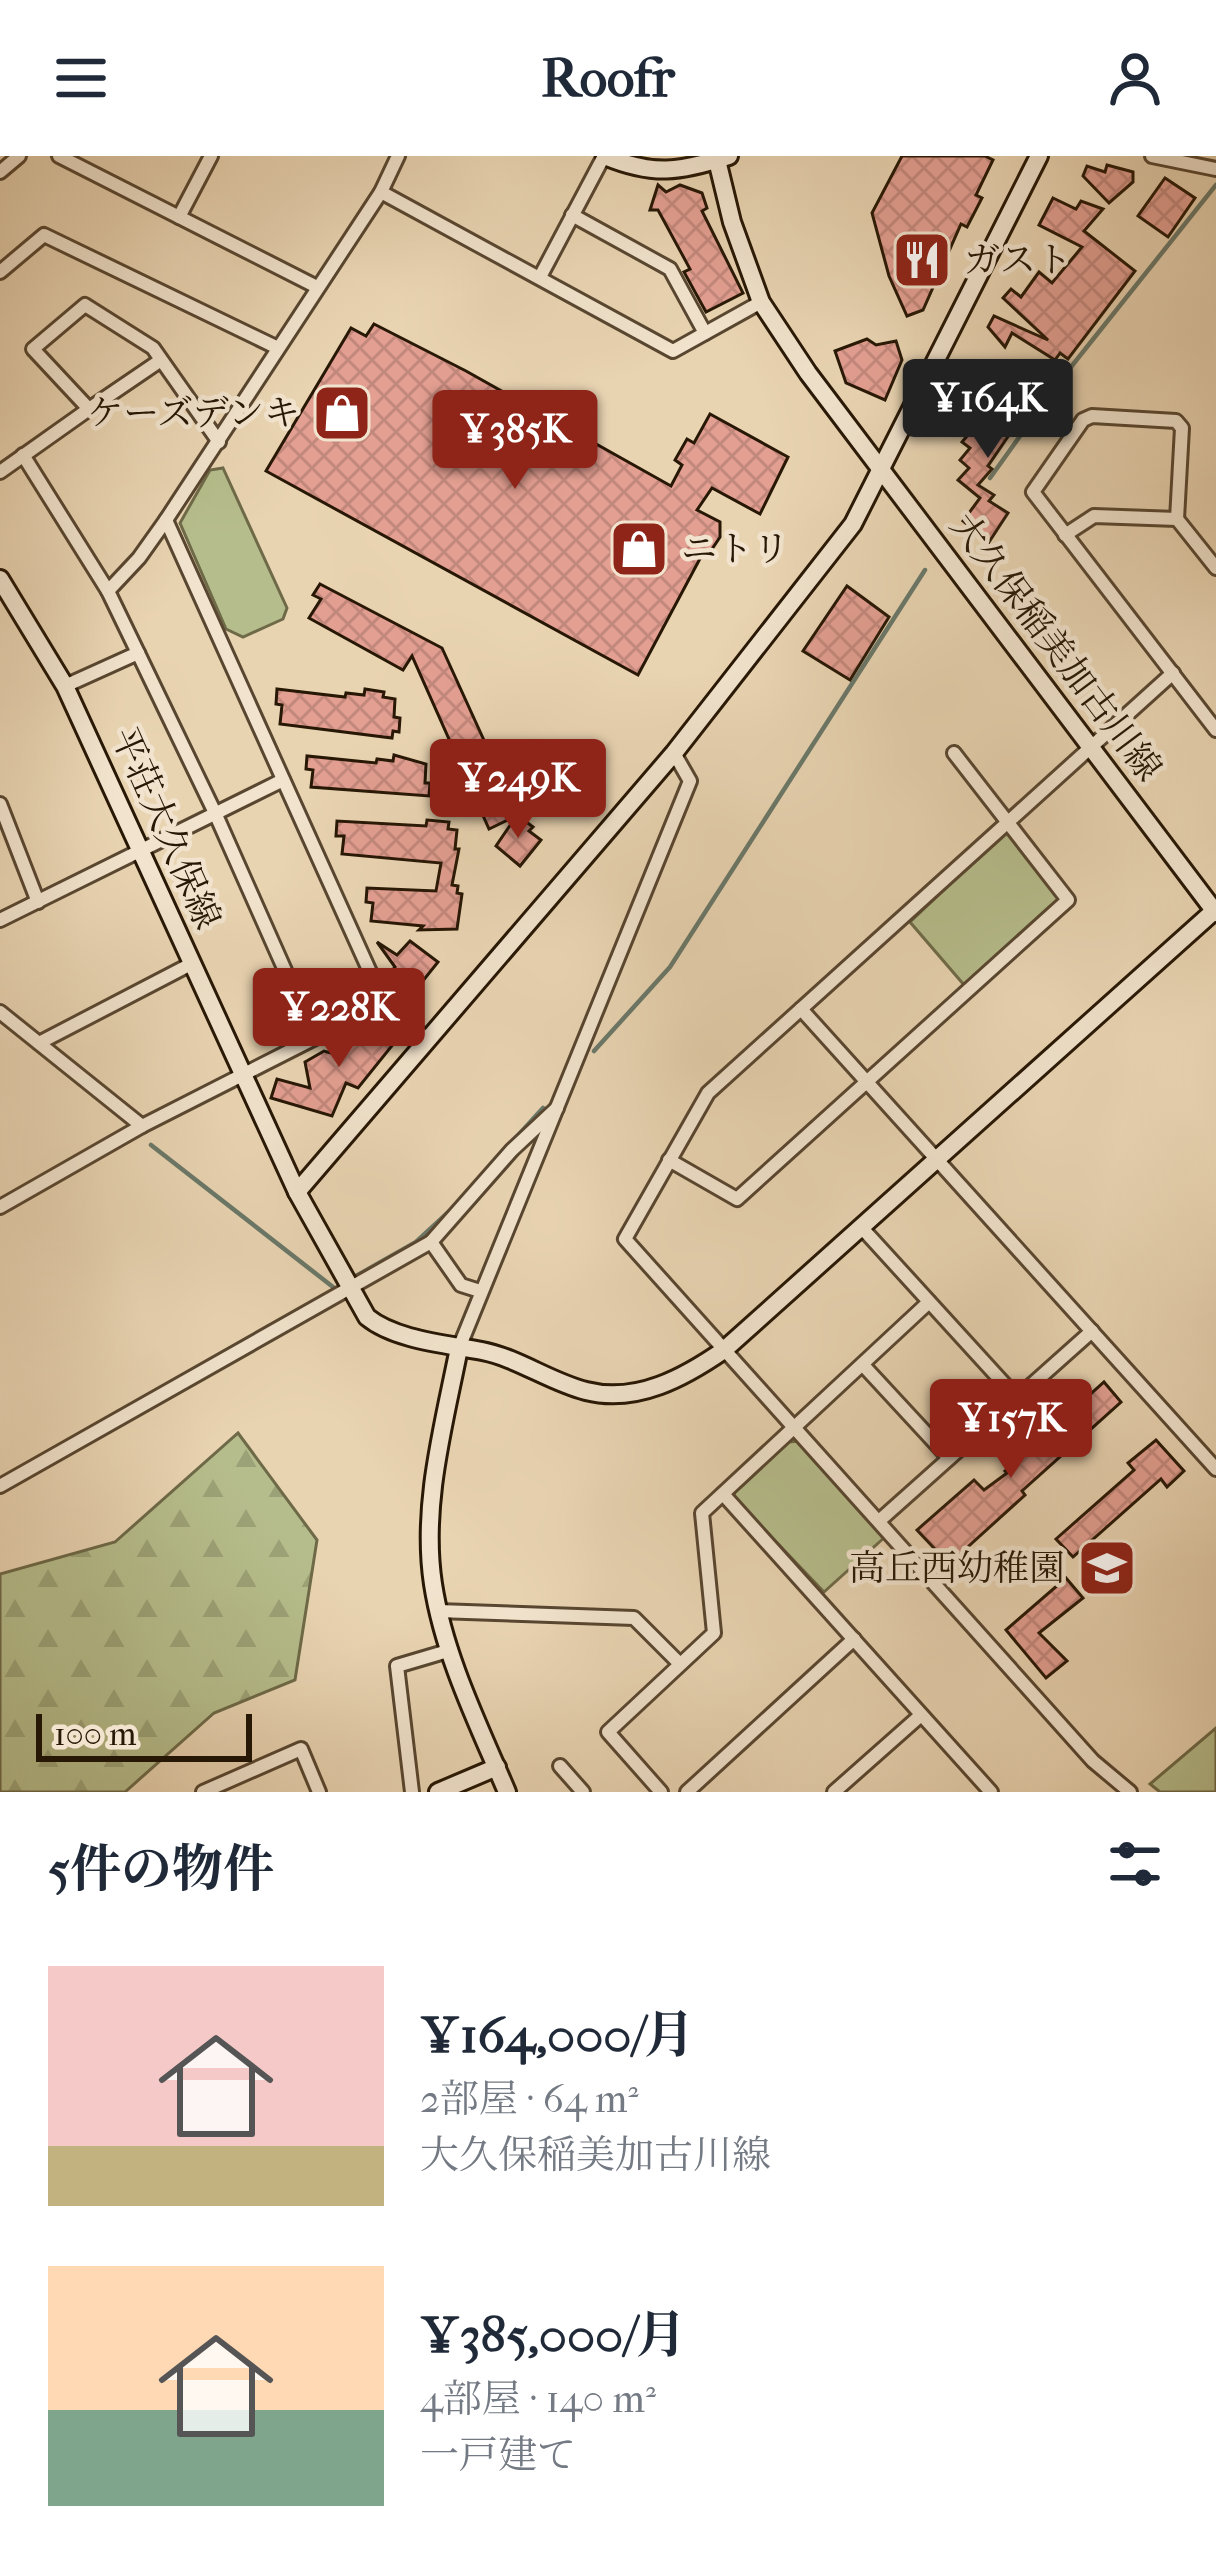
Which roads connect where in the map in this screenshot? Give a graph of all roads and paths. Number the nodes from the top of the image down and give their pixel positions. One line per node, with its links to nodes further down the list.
1 (19, 156): 10 (street)
2 (59, 156): 13 (street)
3 (211, 156): 13 (street)
4 (398, 156): 11 (street)
5 (604, 156): 8 (street); 12 (street)
6 (1039, 156): 24 (street)
7 (1152, 156): 9 (street)
8 (720, 157): 17 (street, 大久保稲美加古川線)
9 (1216, 169)
10 (0, 172)
11 (381, 192): 15 (street); 16 (street)
12 (572, 215): 15 (street); 18 (street)
13 (179, 217): 16 (street)
14 (0, 272): 19 (street)
15 (540, 277): 18 (street)
16 (317, 287): 19 (street)
17 (761, 302): 18 (street); 24 (street, 大久保稲美加古川線)
18 (705, 333)
19 (278, 348): 22 (street)
20 (160, 360): 21 (street); 21 (street); 22 (street)
21 (89, 409): 23 (street)
22 (219, 442): 27 (street)
23 (23, 455): 25 (street); 31 (street)
24 (882, 471): 36 (street, 大久保稲美加古川線); 37 (street)
25 (0, 472)
26 (1178, 519): 28 (street); 28 (street); 29 (street)
27 (166, 520): 31 (street); 39 (street)
28 (1065, 535): 33 (street)
29 (1216, 568)
30 (0, 578): 34 (street, 平荘大久保線)
31 (108, 591): 32 (street)
32 (137, 653): 34 (street); 41 (street)
33 (1173, 674): 35 (street); 36 (street)
34 (65, 686): 43 (street, 平荘大久保線)
35 (1216, 730)
36 (1089, 748): 42 (street); 45 (street, 大久保稲美加古川線)
37 (674, 753): 52 (street); 56 (street)
38 (954, 753): 42 (street)
39 (283, 780): 41 (street); 48 (street)
40 (0, 804): 44 (street)
41 (216, 815): 43 (street); 51 (street)
42 (1010, 821): 49 (street); 55 (street)
43 (141, 853): 44 (street); 47 (street, 平荘大久保線)
44 (38, 902): 46 (street)
45 (1215, 911): 59 (street, 平荘大久保線)
46 (0, 920)
47 (191, 964): 53 (street); 54 (street, 平荘大久保線)
48 (384, 1003): 51 (street); 52 (street)
49 (801, 1009): 55 (street); 58 (street)
50 (0, 1012): 53 (street)
51 (315, 1038): 54 (street)
52 (428, 1040): 60 (street)
53 (39, 1043): 57 (street)
54 (241, 1075): 57 (street); 60 (street, 平荘大久保線)
55 (865, 1082): 58 (street); 59 (street)
56 (557, 1108): 63 (street); 65 (street)
57 (142, 1126): 61 (street)
58 (669, 1160): 69 (street)
59 (938, 1160): 62 (street, 平荘大久保線); 67 (street)
60 (297, 1192): 64 (street, 平荘大久保線)
61 (0, 1207)
62 (862, 1228): 66 (street); 69 (street, 平荘大久保線)
63 (431, 1242): 64 (street); 65 (street)
64 (347, 1287): 68 (street, 平荘大久保線); 75 (street)
65 (480, 1291): 68 (street)
66 (929, 1302): 70 (street); 71 (street)
67 (1092, 1331): 71 (street); 74 (street)
68 (459, 1348): 69 (street, 平荘大久保線); 78 (street)
69 (724, 1350): 72 (street)
70 (863, 1365): 72 (street); 73 (street)
71 (1017, 1398): 73 (street)
72 (797, 1428): 76 (street); 77 (street)
73 (949, 1459): 77 (street)
74 (1216, 1469)
75 (0, 1486)
76 (723, 1494): 79 (street); 81 (street)
77 (879, 1521): 95 (street)
78 (438, 1611): 80 (street); 81 (street)
79 (854, 1639): 82 (street); 93 (street)
80 (451, 1650): 84 (street); 88 (street)
81 (679, 1663): 92 (street)
82 (921, 1714): 85 (street); 94 (street)
83 (560, 1766): 91 (street)
84 (496, 1767): 89 (street); 90 (street)
85 (984, 1790)
86 (203, 1792): 87 (street)
87 (320, 1792)
88 (412, 1792)
89 (438, 1792)
90 (508, 1792)
91 (583, 1792)
92 (661, 1792)
93 (687, 1792)
94 (834, 1792)
95 (1130, 1792)

